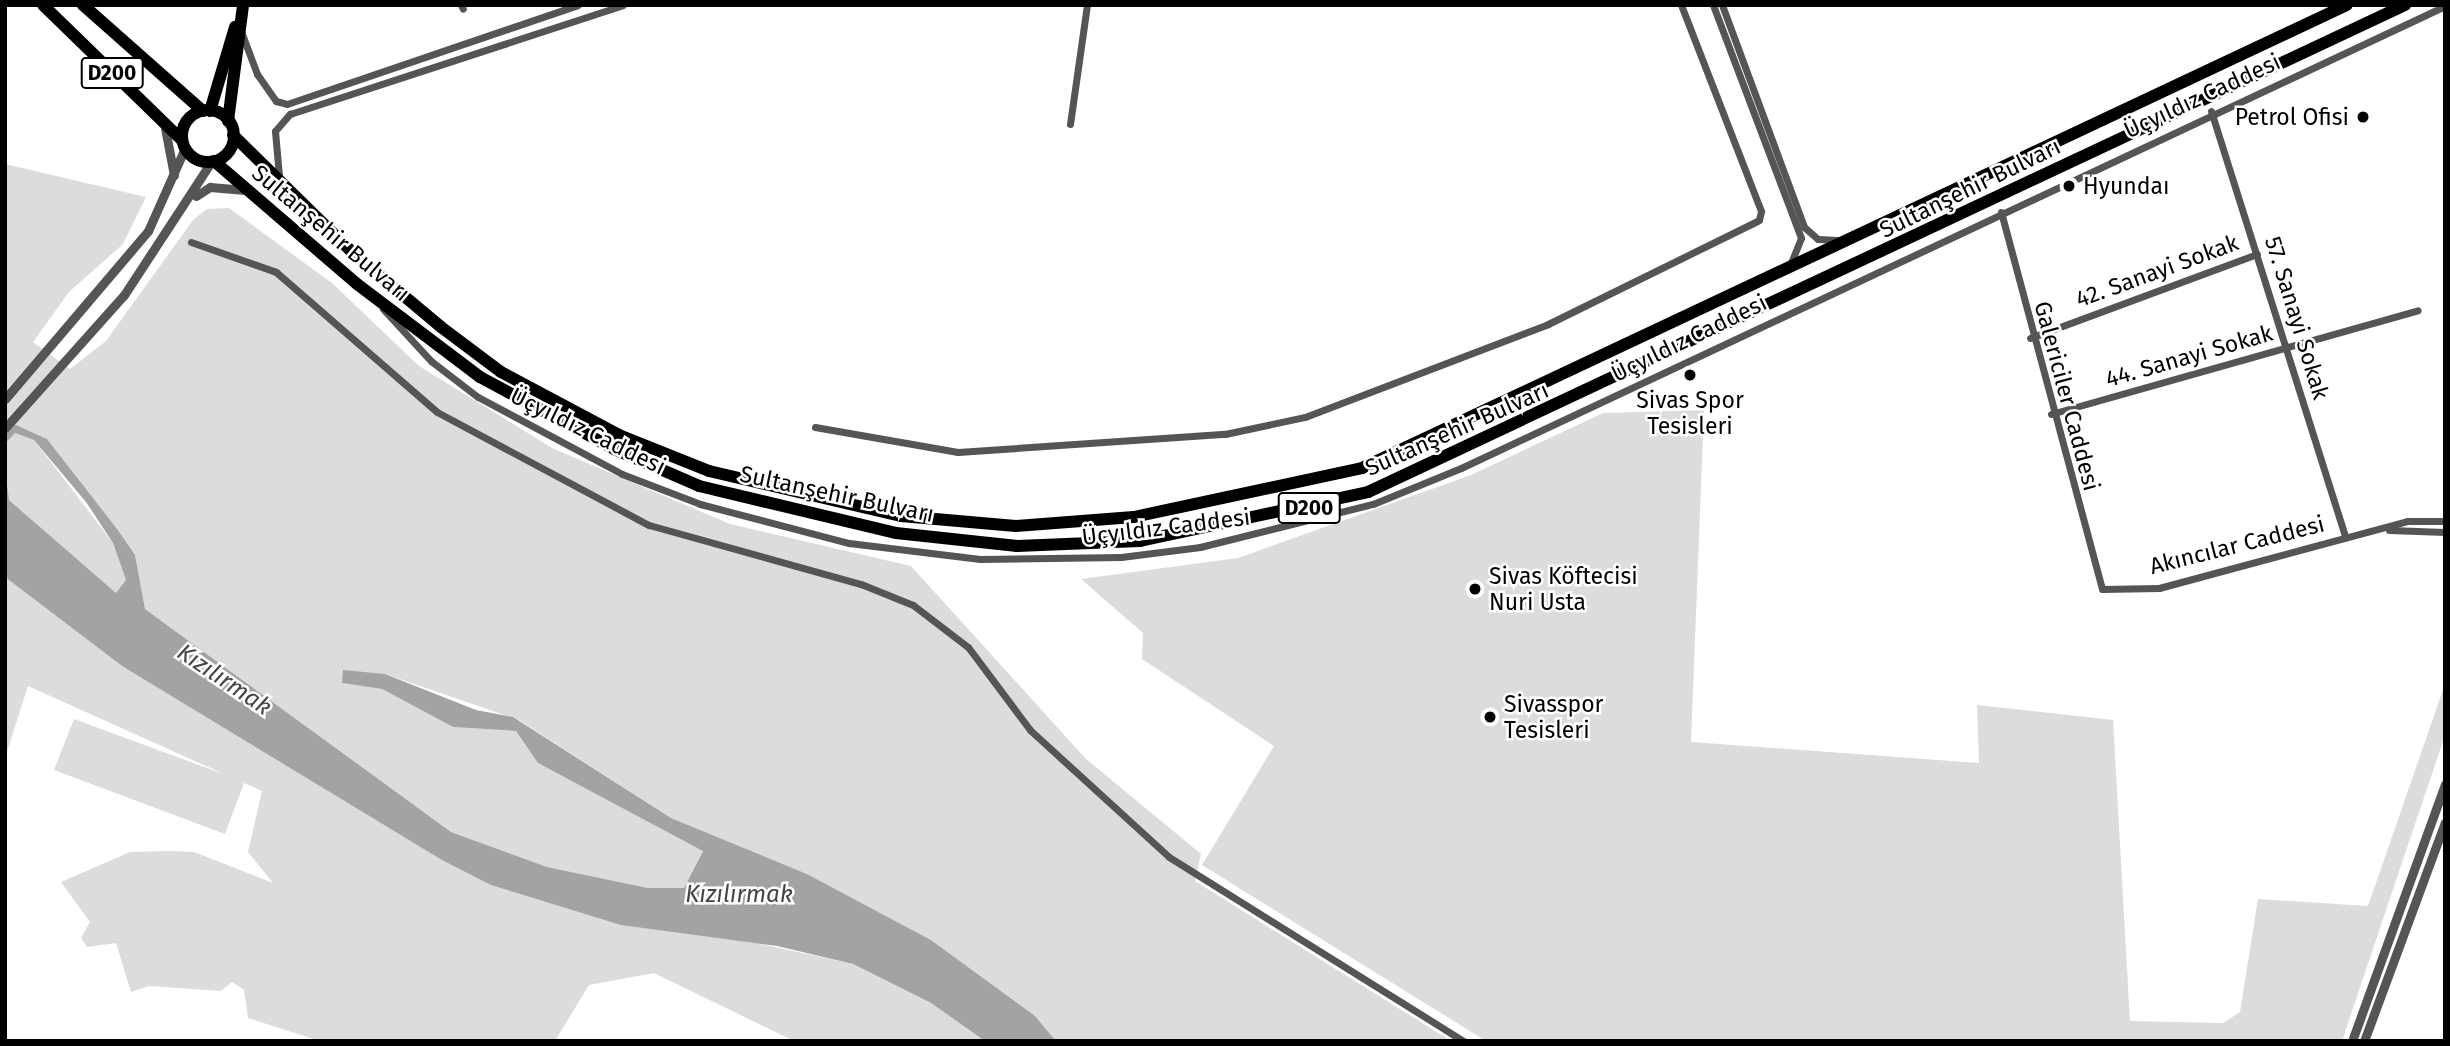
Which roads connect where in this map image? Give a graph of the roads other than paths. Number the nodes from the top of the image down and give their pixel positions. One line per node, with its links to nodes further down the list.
1 (43, 5): 20 (main road, Sultanşehir Bulvarı / D200)
2 (83, 5): 17 (main road, D200)
3 (235, 5): 17 (main road)
4 (243, 5): 14 (main road)
5 (578, 5): 15 (street)
6 (623, 5): 16 (street)
7 (1087, 5): 21 (street)
8 (1681, 5): 40 (street)
9 (1713, 5): 33 (street)
10 (1722, 5): 30 (street)
11 (2405, 5): 34 (main road, Sultanşehir Bulvarı / D200)
12 (2445, 6): 18 (street, Üçyıldız Caddesi)
13 (2341, 7): 30 (main road, Sultanşehir Bulvarı / D200)
14 (242, 32): 15 (street); 19 (main road)
15 (318, 94): 16 (street)
16 (321, 103): 25 (street)
17 (206, 111): 19 (main road); 23 (main road)
18 (2211, 111): 29 (street, Üçyıldız Caddesi); 32 (street, 57. Sanayi Sokak)
19 (229, 121): 22 (main road)
20 (162, 123): 23 (main road, Sultanşehir Bulvarı / D200); 26 (street)
21 (1070, 124)
22 (233, 135): 24 (main road, Sultanşehir Bulvarı); 25 (main road, Sultanşehir Bulvarı / D200)
23 (184, 144): 24 (main road, Sultanşehir Bulvarı); 26 (street)
24 (213, 161): 27 (main road, Sultanşehir Bulvarı / D200); 28 (street)
25 (279, 176): 33 (main road, Sultanşehir Bulvarı / D200)
26 (173, 187): 38 (street)
27 (245, 190): 28 (street); 34 (main road, Sultanşehir Bulvarı / D200)
28 (192, 199): 41 (street)
29 (2001, 212): 34 (street, Üçyıldız Caddesi); 36 (street, Galericiler Caddesi)
30 (1852, 239): 33 (main road, Sultanşehir Bulvarı / D200)
31 (191, 242): 49 (street)
32 (2257, 254): 36 (street, 42. Sanayi Sokak); 37 (street, 57. Sanayi Sokak)
33 (1786, 270)
34 (357, 284)
35 (2418, 310): 37 (street, 44. Sanayi Sokak)
36 (2030, 338): 39 (street, Galericiler Caddesi)
37 (2287, 348): 39 (street, 44. Sanayi Sokak); 45 (street, 57. Sanayi Sokak)
38 (5, 399)
39 (2051, 414): 46 (street, Galericiler Caddesi)
40 (815, 427)
41 (5, 428)
42 (2445, 521): 43 (street, Akıncılar Caddesi)
43 (2381, 529): 44 (street, Akıncılar Caddesi); 45 (street, Akıncılar Caddesi)
44 (2445, 532)
45 (2345, 537): 46 (street, Akıncılar Caddesi)
46 (2102, 589)
47 (2445, 784): 50 (street)
48 (2445, 822): 51 (street)
49 (1464, 1041)
50 (2352, 1041)
51 (2364, 1041)

